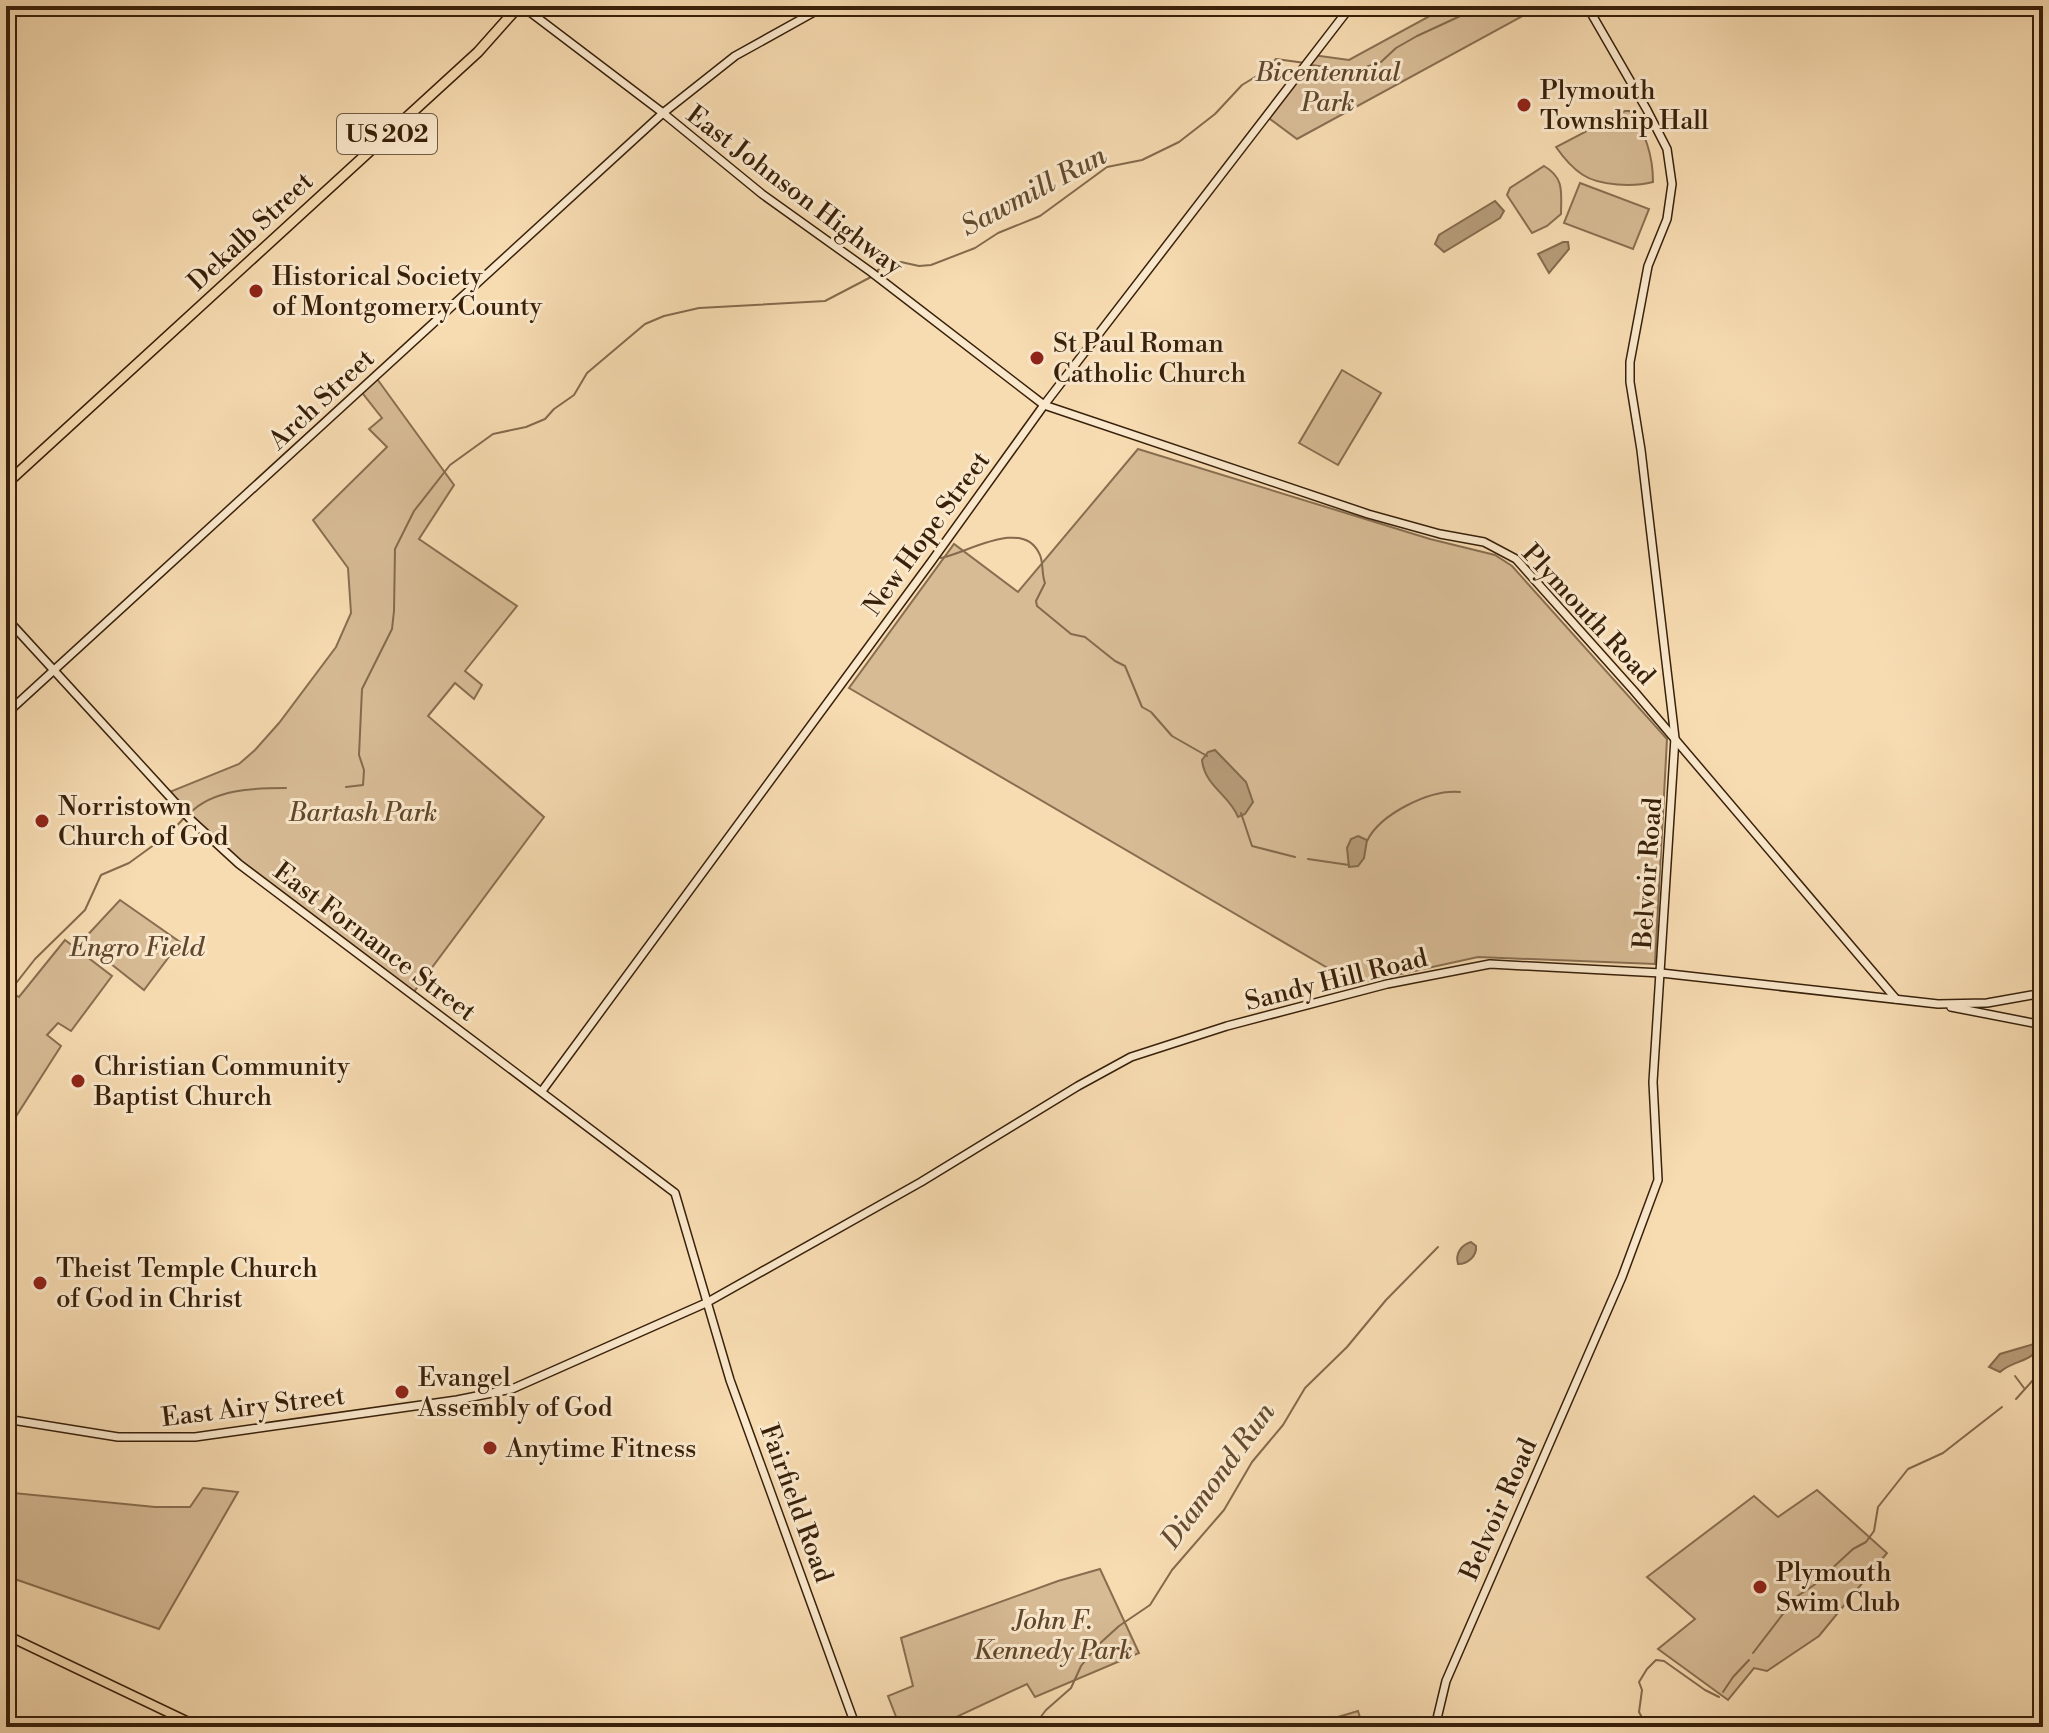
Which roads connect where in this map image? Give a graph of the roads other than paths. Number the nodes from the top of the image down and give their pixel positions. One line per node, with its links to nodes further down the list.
1 (521, 6): 5 (street, East Johnson Highway); 7 (highway, Dekalb Street / US 202)
2 (825, 6): 5 (street, Arch Street)
3 (1351, 6): 6 (street, New Hope Street)
4 (1587, 6): 11 (street, Belvoir Road)
5 (663, 113): 6 (street, East Johnson Highway); 9 (street, Arch Street)
6 (1044, 405): 11 (street, Plymouth Road); 17 (street, New Hope Street)
7 (6, 484)
8 (6, 618): 9 (street, East Fornance Street)
9 (54, 670): 10 (street, Arch Street); 17 (street, East Fornance Street)
10 (6, 714)
11 (1675, 738): 12 (street, Belvoir Road); 14 (street, Plymouth Road)
12 (1661, 973): 14 (street, Sandy Hill Road); 19 (street, Sandy Hill Road); 25 (street, Belvoir Road)
13 (2043, 993): 15 (street, Sandy Hill Road)
14 (1896, 999): 15 (street, Sandy Hill Road)
15 (1938, 1004): 16 (street)
16 (2043, 1025)
17 (542, 1091): 18 (street, East Fornance Street)
18 (704, 1291): 19 (street, Fairfield Road)
19 (706, 1303): 20 (street, Sandy Hill Road); 24 (street, Fairfield Road)
20 (457, 1400): 21 (street, East Airy Street)
21 (6, 1419)
22 (6, 1635): 23 (main road)
23 (199, 1727)
24 (856, 1727)
25 (1435, 1727)

